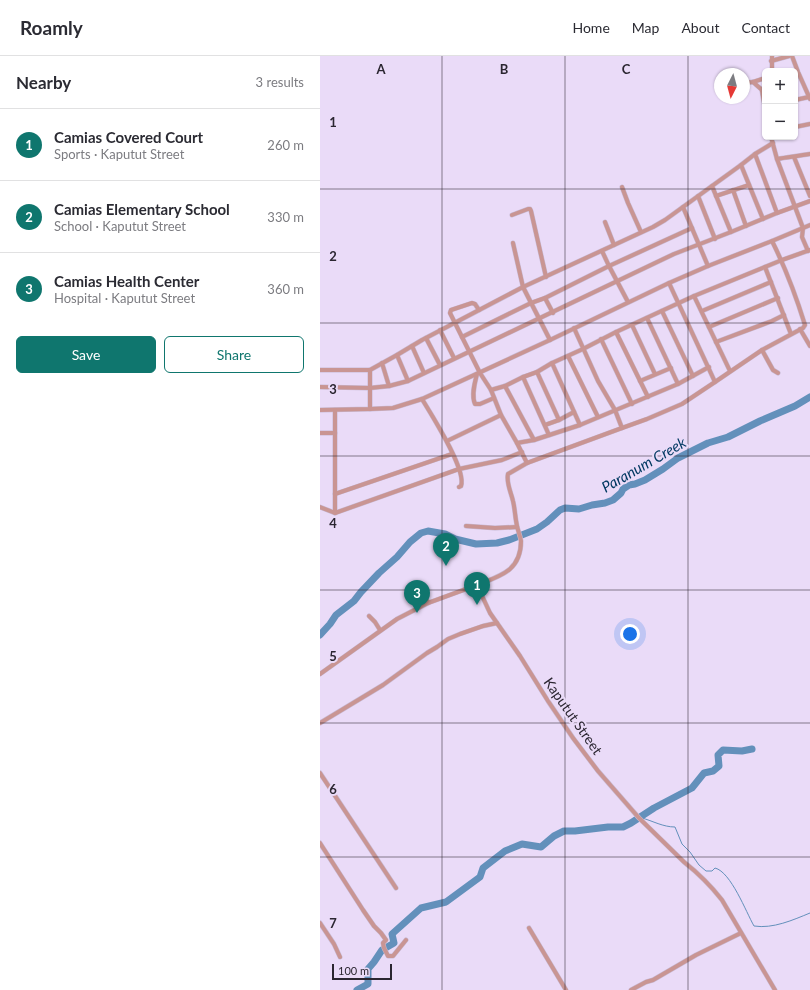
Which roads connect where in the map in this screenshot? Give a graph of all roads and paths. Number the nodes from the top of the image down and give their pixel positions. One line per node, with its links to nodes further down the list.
1 (772, 56): 4 (street)
2 (789, 56): 4 (street)
3 (792, 56): 10 (street)
4 (771, 61): 5 (street)
5 (772, 68)
6 (762, 79): 8 (street)
7 (750, 82): 8 (street)
8 (753, 82): 9 (street)
9 (762, 88)
10 (810, 98): 11 (street)
11 (798, 100)
12 (810, 124): 13 (street)
13 (798, 126)
14 (772, 140): 15 (street)
15 (773, 143): 16 (street); 19 (street)
16 (755, 154): 20 (street); 31 (street)
17 (810, 154): 18 (street)
18 (794, 157): 19 (street); 27 (street)
19 (777, 159): 29 (street)
20 (741, 165): 21 (street); 22 (street)
21 (749, 185): 24 (street); 33 (street)
22 (712, 186): 25 (street); 26 (street)
23 (622, 187): 39 (street)
24 (733, 190): 26 (street); 36 (street)
25 (698, 196): 30 (street); 41 (street)
26 (716, 196): 40 (street)
27 (810, 196)
28 (810, 201): 29 (street)
29 (795, 206): 31 (street); 38 (street)
30 (683, 207): 37 (street); 39 (street)
31 (777, 213): 33 (street)
32 (512, 215): 52 (street)
33 (763, 219): 36 (street)
34 (605, 222): 44 (street)
35 (810, 225): 38 (street)
36 (746, 226): 40 (street)
37 (692, 228): 45 (street); 49 (street)
38 (803, 228): 42 (street); 47 (street)
39 (641, 232): 44 (street)
40 (731, 232): 41 (street)
41 (715, 239): 45 (street)
42 (772, 241): 48 (street); 50 (street)
43 (513, 243): 56 (street)
44 (614, 245): 46 (street)
45 (700, 245): 50 (street); 53 (street)
46 (602, 251): 49 (street); 52 (street)
47 (809, 251): 48 (street)
48 (782, 260): 51 (street); 74 (street)
49 (609, 266): 53 (street); 58 (street)
50 (708, 266): 55 (street)
51 (765, 267): 54 (street); 57 (street)
52 (546, 277): 56 (street)
53 (618, 281): 60 (street); 66 (street)
54 (771, 282): 59 (street); 65 (street)
55 (669, 283): 60 (street); 62 (street)
56 (523, 287): 61 (street); 63 (street)
57 (694, 296): 62 (street); 65 (street)
58 (545, 298): 61 (street); 66 (street)
59 (778, 298): 67 (street); 72 (street)
60 (628, 302): 73 (street)
61 (531, 303): 69 (street); 78 (street)
62 (679, 304): 64 (street); 94 (street)
63 (479, 310): 70 (street); 70 (street)
64 (662, 311): 68 (street); 104 (street)
65 (702, 311): 72 (street)
66 (553, 313): 69 (street)
67 (784, 315): 77 (street); 82 (street)
68 (647, 318): 71 (street); 95 (street)
69 (539, 319): 81 (street); 87 (street)
70 (455, 323): 75 (street); 78 (street)
71 (632, 325): 76 (street); 103 (street)
72 (709, 327): 82 (street)
73 (574, 328): 81 (street); 85 (street)
74 (800, 329): 77 (street); 84 (street)
75 (440, 330): 79 (street); 90 (street)
76 (616, 332): 80 (street); 107 (street)
77 (792, 334): 86 (street)
78 (462, 337): 87 (street)
79 (426, 338): 83 (street); 93 (street)
80 (601, 339): 85 (street); 118 (street)
81 (550, 340): 101 (street)
82 (716, 342): 99 (street)
83 (412, 346): 88 (street); 100 (street)
84 (810, 346)
85 (583, 349): 89 (street); 122 (street)
86 (762, 350): 99 (street); 102 (street)
87 (469, 352): 90 (street); 101 (street)
88 (397, 355): 92 (street); 106 (street)
89 (568, 356): 91 (street); 125 (street)
90 (454, 358): 93 (street)
91 (552, 363): 98 (street); 123 (street)
92 (382, 364): 97 (street); 110 (street)
93 (440, 365): 100 (street)
94 (709, 367): 104 (street); 108 (street)
95 (670, 368): 103 (street); 109 (street)
96 (320, 370): 97 (street)
97 (370, 370): 113 (street)
98 (537, 372): 105 (street); 126 (street)
99 (730, 372): 108 (street)
100 (424, 373): 106 (street)
101 (479, 373): 114 (street); 116 (street); 117 (street)
102 (778, 373)
103 (655, 374): 107 (street)
104 (694, 376): 109 (street)
105 (523, 377): 111 (street); 127 (street)
106 (408, 381): 110 (street)
107 (640, 381): 115 (street)
108 (715, 382): 129 (street)
109 (678, 384): 115 (street)
110 (389, 386): 113 (street)
111 (505, 386): 114 (street); 133 (street)
112 (320, 387): 113 (street)
113 (370, 388): 119 (street)
114 (491, 390): 116 (street)
115 (648, 397): 118 (street)
116 (494, 398): 124 (street)
117 (422, 399): 119 (street); 134 (street)
118 (632, 404): 122 (street)
119 (370, 409): 121 (street)
120 (320, 410): 121 (street)
121 (335, 410): 131 (street)
122 (615, 410): 125 (street); 129 (street)
123 (574, 412): 126 (street); 128 (street)
124 (501, 415): 134 (street); 135 (street)
125 (598, 417): 128 (street)
126 (559, 420): 127 (street)
127 (545, 425): 132 (street)
128 (580, 425): 132 (street)
129 (622, 428): 138 (street)
130 (320, 433): 131 (street)
131 (335, 433): 141 (street)
132 (549, 435): 133 (street)
133 (534, 440): 135 (street)
134 (447, 441): 137 (street)
135 (517, 443): 136 (street)
136 (522, 452): 138 (street); 139 (street)
137 (452, 454): 139 (street); 141 (street)
138 (527, 463): 145 (street)
139 (459, 469): 140 (street); 143 (street)
140 (459, 487)
141 (335, 494): 143 (street)
142 (320, 508): 143 (street)
143 (335, 513)
144 (466, 526): 145 (street)
145 (518, 529): 147 (street)
146 (419, 584): 148 (street)
147 (477, 585): 148 (street); 150 (street, Kaputut Street)
148 (428, 602): 151 (street)
149 (368, 616): 151 (street)
150 (497, 623): 153 (street); 159 (street, Kaputut Street)
151 (380, 630): 152 (street)
152 (320, 674)
153 (320, 723)
154 (320, 773): 156 (street)
155 (320, 843): 160 (street)
156 (396, 888)
157 (320, 924): 161 (street)
158 (529, 928): 162 (street)
159 (741, 933): 163 (street); 164 (street, Kaputut Street)
160 (406, 940)
161 (340, 957)
162 (566, 990)
163 (631, 990)
164 (775, 990)

